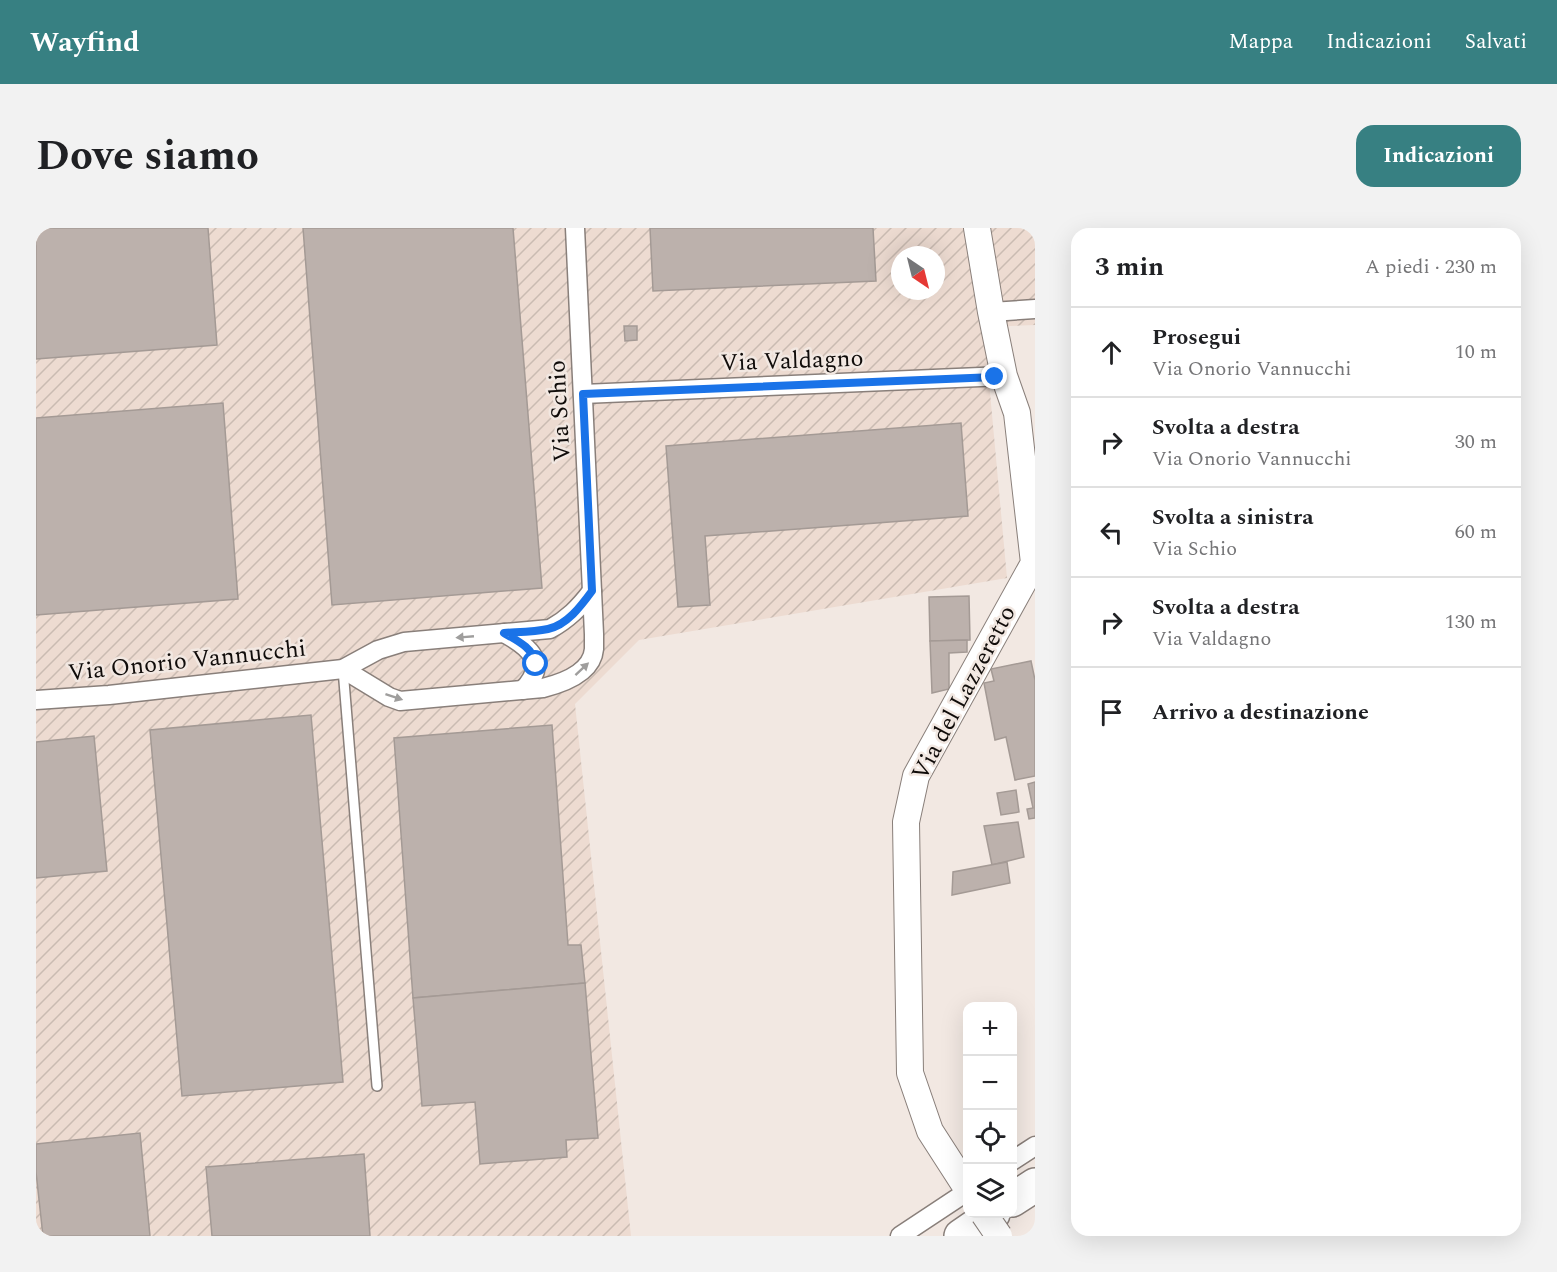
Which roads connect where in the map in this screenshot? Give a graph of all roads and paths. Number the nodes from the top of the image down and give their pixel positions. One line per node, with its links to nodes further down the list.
1 (575, 228): 6 (street, Via Schio)
2 (977, 228): 4 (street, Via del Lazzeretto)
3 (1035, 309): 4 (street)
4 (991, 312): 5 (street, Via del Lazzeretto)
5 (1004, 376): 6 (street, Via Valdagno); 7 (street, Via del Lazzeretto)
6 (583, 394): 8 (street, Via Schio)
7 (1034, 566): 16 (street, Via del Lazzeretto)
8 (592, 591): 9 (street, Via Onorio Vannucchi); 11 (street, one-way to 8)
9 (504, 633): 10 (street, Via Onorio Vannucchi, one-way to 10); 11 (street)
10 (343, 669): 11 (street, one-way to 11); 12 (street, Via Onorio Vannucchi); 13 (lane)
11 (523, 690)
12 (36, 700)
13 (377, 1086)
14 (1035, 1146): 15 (street)
15 (1017, 1158)
16 (963, 1184)
17 (1035, 1185): 19 (highway)
18 (963, 1187): 22 (street)
19 (1017, 1197)
20 (987, 1218): 24 (street, bridge)
21 (987, 1218): 23 (highway)
22 (900, 1236)
23 (961, 1236)
24 (999, 1236)

